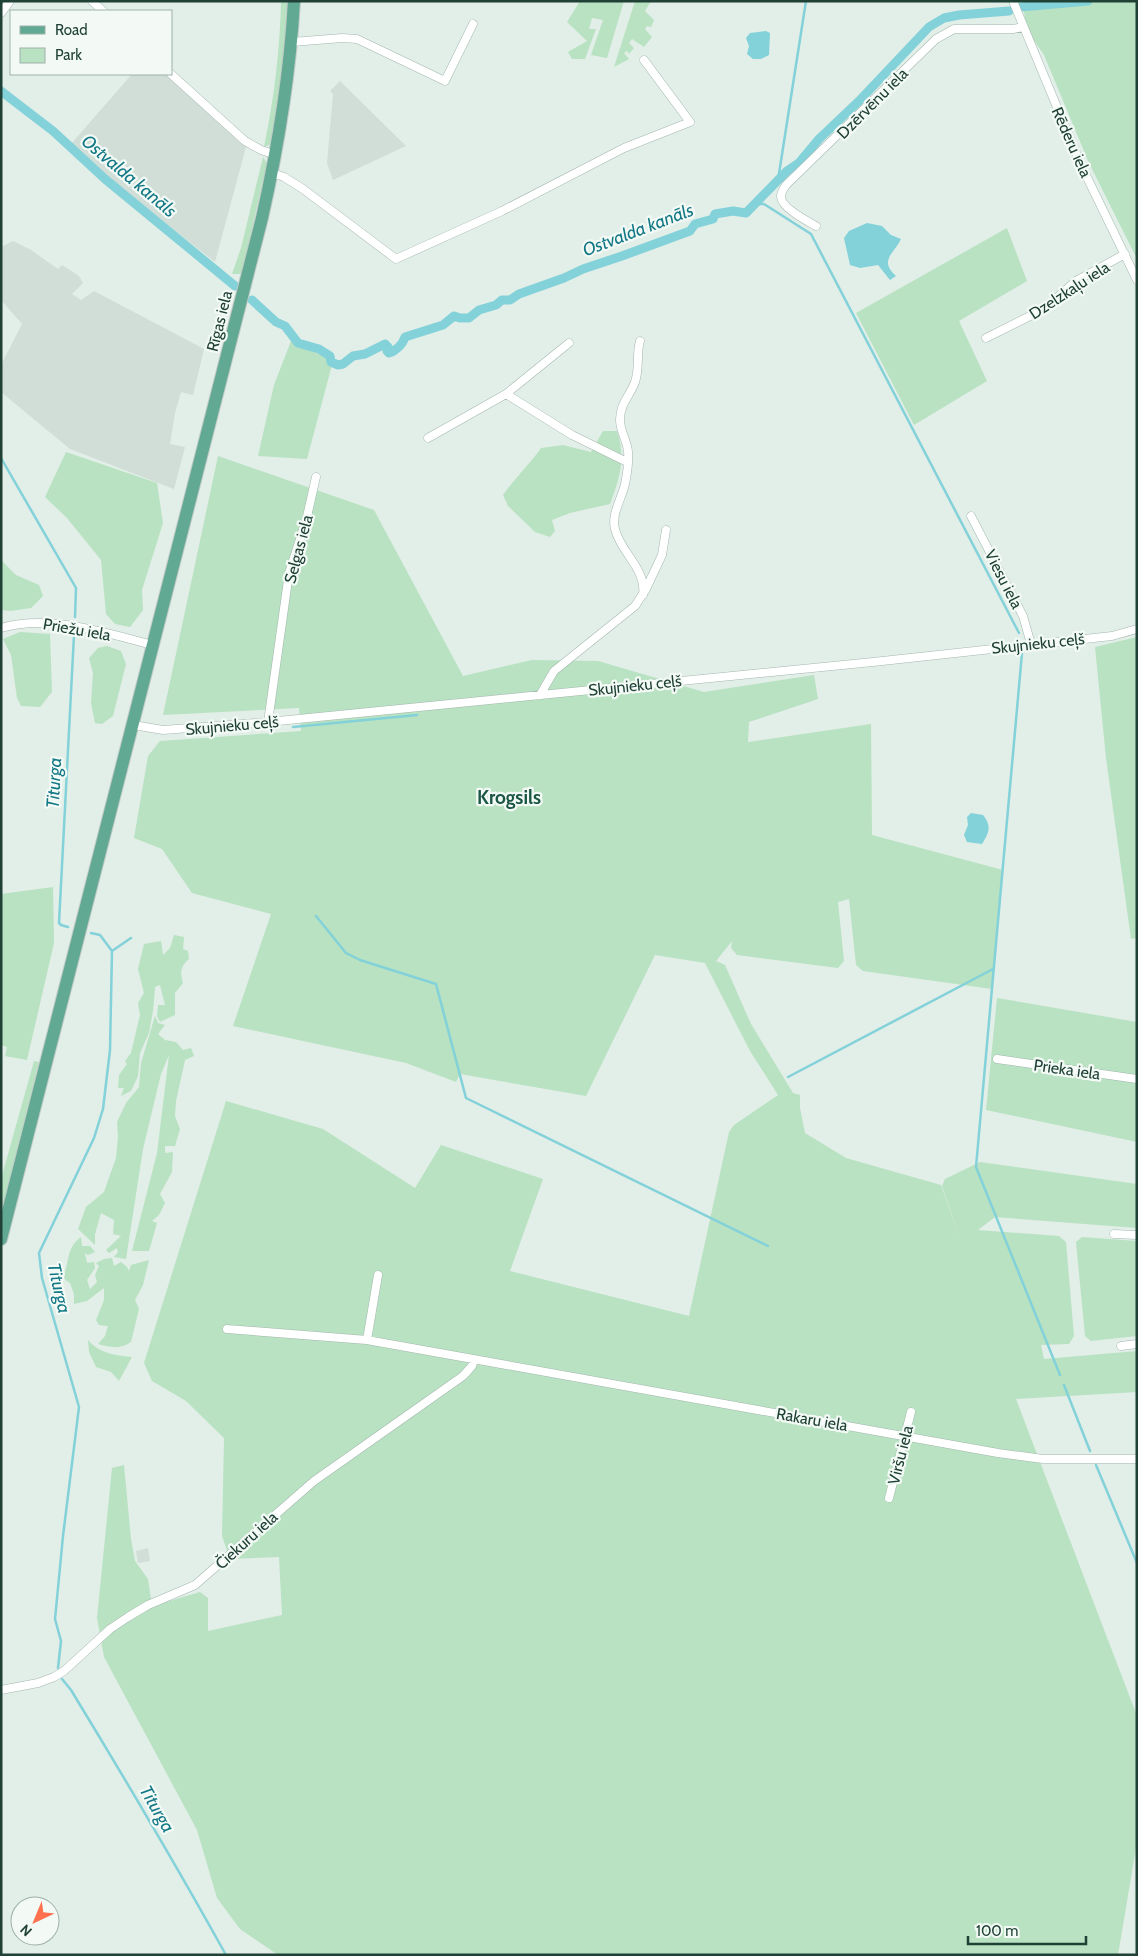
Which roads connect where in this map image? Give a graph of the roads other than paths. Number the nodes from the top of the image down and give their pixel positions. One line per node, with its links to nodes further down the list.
1 (10, 1): 6 (street)
2 (92, 1): 5 (street)
3 (294, 1): 9 (main road, Rīgas iela)
4 (1013, 1): 8 (street, Rēderu iela)
5 (102, 10)
6 (1, 13)
7 (474, 24): 9 (street)
8 (1023, 27): 14 (street, Dzērvēnu iela); 15 (street, Rēderu iela)
9 (292, 42): 12 (main road, Rīgas iela)
10 (644, 60): 13 (street)
11 (172, 75): 12 (street)
12 (276, 155): 13 (main road, Rīgas iela)
13 (272, 173): 30 (main road, Rīgas iela)
14 (816, 226)
15 (1125, 254): 16 (street, Rēderu iela); 17 (street, Dzelzkaļu iela)
16 (1137, 280)
17 (986, 338)
18 (640, 341): 22 (street)
19 (569, 343): 20 (street)
20 (506, 394): 21 (street); 22 (street)
21 (428, 438)
22 (627, 462): 26 (street)
23 (316, 477): 32 (street, Selgas iela)
24 (971, 516): 29 (street, Viesu iela)
25 (666, 530): 26 (street)
26 (643, 595): 31 (street)
27 (1, 628): 30 (street, Priežu iela)
28 (1137, 629): 29 (street, Skujnieku ceļš)
29 (1031, 644): 31 (street, Skujnieku ceļš)
30 (153, 645): 33 (main road, Rīgas iela)
31 (540, 695): 32 (street, Skujnieku ceļš)
32 (268, 722): 33 (street, Skujnieku ceļš)
33 (133, 725): 38 (main road, Rīgas iela)
34 (997, 1059): 35 (street, Prieka iela)
35 (1137, 1079)
36 (1114, 1234): 37 (street)
37 (1137, 1235)
38 (1, 1238)
39 (378, 1275): 41 (street)
40 (227, 1329): 41 (street, Rakaru iela)
41 (367, 1340): 44 (street, Rakaru iela)
42 (1137, 1344): 43 (street)
43 (1121, 1346)
44 (474, 1360): 46 (street, Rakaru iela); 49 (street, Čiekuru iela)
45 (911, 1412): 46 (street, Viršu iela)
46 (904, 1436): 47 (street, Rakaru iela); 48 (street, Viršu iela)
47 (1137, 1459)
48 (889, 1498)
49 (1, 1690)

